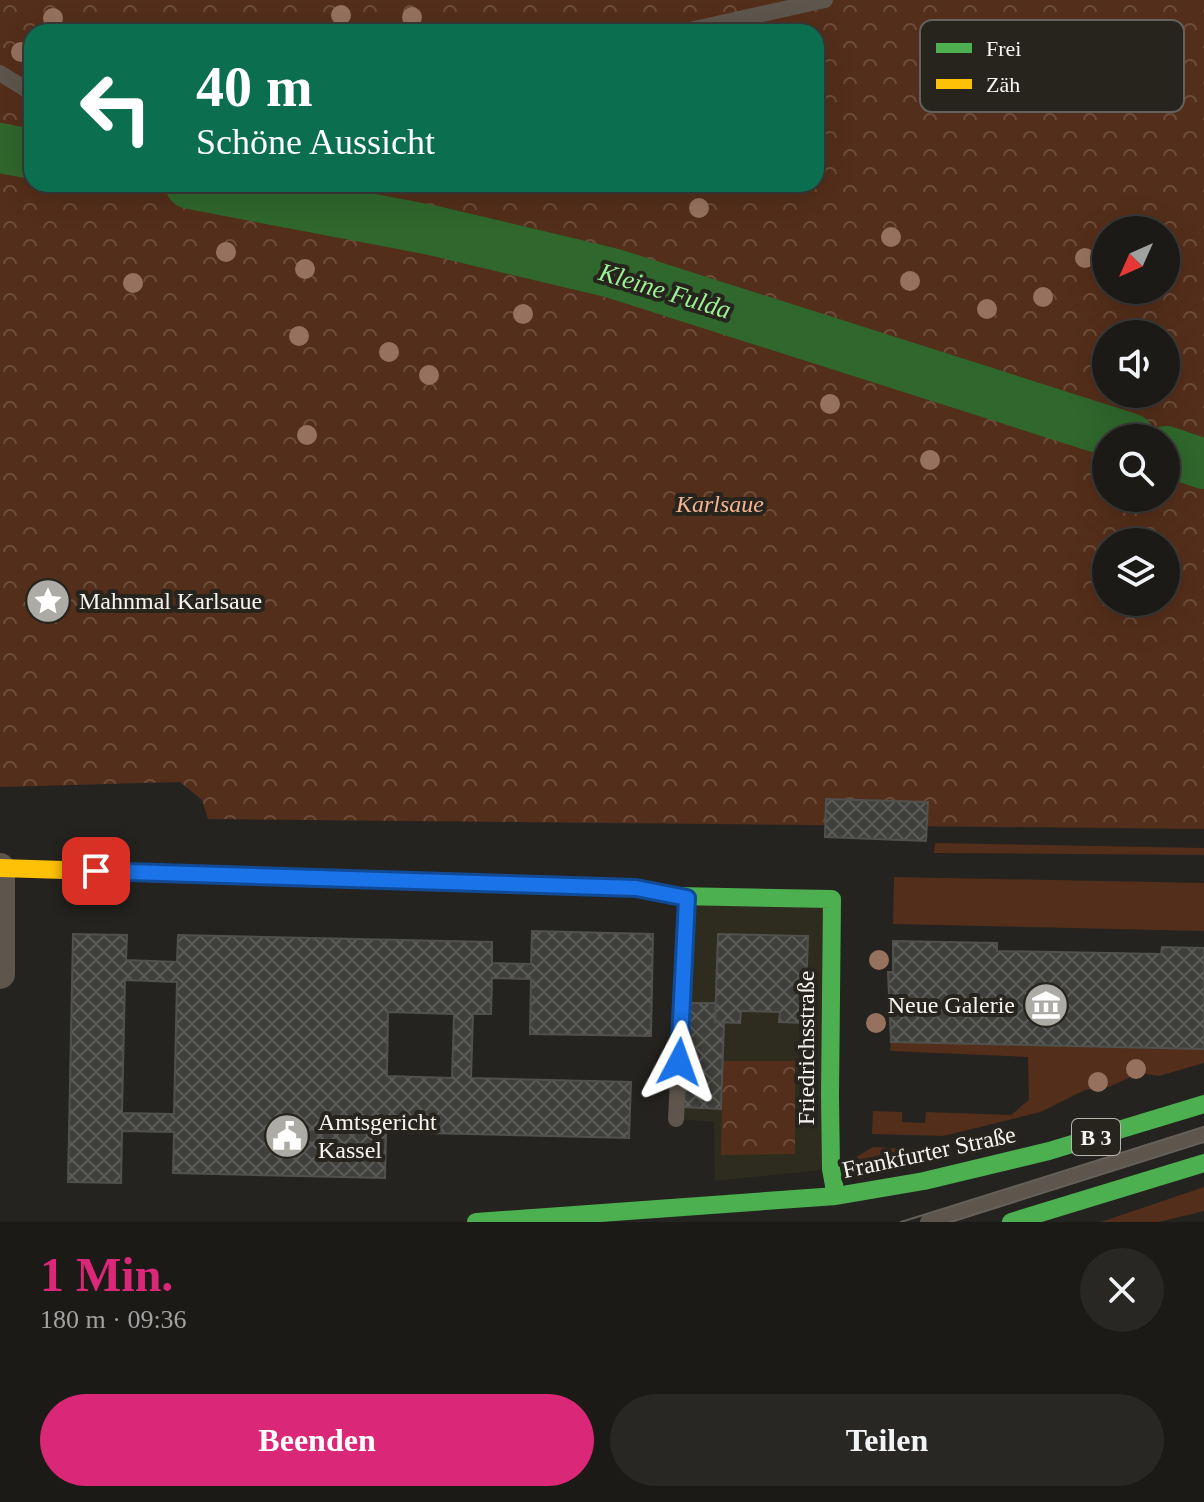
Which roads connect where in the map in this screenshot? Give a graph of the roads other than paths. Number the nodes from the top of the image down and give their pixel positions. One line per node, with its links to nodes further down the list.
1 (825, 0): 2 (lane)
2 (717, 24)
3 (0, 73): 4 (lane)
4 (24, 88)
5 (0, 868): 6 (street); 7 (street)
6 (687, 898): 9 (lane); 12 (street, Friedrichsstraße)
7 (0, 974)
8 (1204, 1104): 12 (street, Frankfurter Straße / B 3)
9 (676, 1119)
10 (1204, 1134): 16 (lane)
11 (1204, 1163): 17 (street, B 3)
12 (836, 1196): 13 (street, Frankfurter Straße / B 3)
13 (657, 1210): 14 (street, Frankfurter Straße / B 3); 15 (street, Frankfurter Straße)
14 (476, 1222)
15 (638, 1222)
16 (928, 1222)
17 (1011, 1222)

